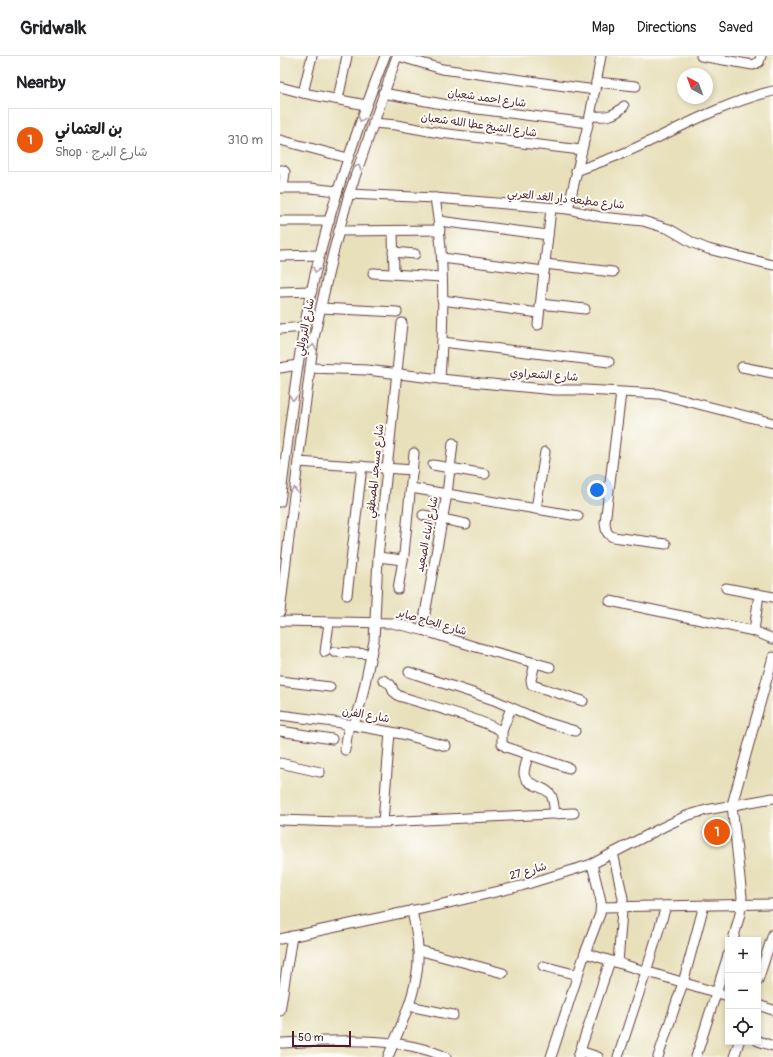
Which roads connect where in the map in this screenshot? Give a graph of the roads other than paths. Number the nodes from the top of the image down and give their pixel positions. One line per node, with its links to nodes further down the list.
1 (312, 56): 12 (street)
2 (347, 56): 14 (street)
3 (385, 56): 15 (street, شارع التروللي)
4 (398, 56): 8 (street); 13 (street, شارع التروللي)
5 (602, 56): 8 (street)
6 (701, 56): 7 (street)
7 (761, 56)
8 (595, 86): 9 (street); 17 (street)
9 (636, 86)
10 (280, 89): 12 (street)
11 (773, 91): 23 (street)
12 (303, 93): 14 (street)
13 (383, 93): 17 (street, شارع احمد شعبان); 18 (street, شارع التروللي)
14 (338, 100): 15 (street)
15 (366, 105): 21 (street, شارع التروللي, one-way to 21)
16 (624, 106): 17 (street, شارع احمد شعبان)
17 (589, 120): 20 (street)
18 (373, 123): 20 (street, شارع الشيخ عطا الله شعبان); 26 (street, شارع التروللي, one-way to 18)
19 (280, 140): 21 (street)
20 (581, 150): 23 (street)
21 (348, 158): 25 (street, شارع التروللي)
22 (280, 170): 24 (street)
23 (576, 171): 29 (street)
24 (282, 188): 25 (street)
25 (337, 191): 31 (street, شارع التروللي)
26 (349, 194): 27 (street, شارع مطبعه دار الغد العربي); 33 (street, شارع التروللي)
27 (435, 198): 28 (street, شارع مطبعه دار الغد العربي); 32 (street)
28 (551, 209): 29 (street, شارع مطبعه دار الغد العربي); 35 (street)
29 (568, 210): 41 (street, شارع مطبعه دار الغد العربي)
30 (280, 221): 31 (street)
31 (329, 221): 38 (street, شارع التروللي)
32 (439, 226): 34 (street); 35 (street); 40 (street)
33 (339, 231): 34 (street); 50 (street, شارع التروللي)
34 (393, 231): 36 (street)
35 (548, 235): 42 (street)
36 (393, 252): 37 (street); 45 (street)
37 (415, 254)
38 (320, 255): 39 (street); 47 (street, شارع التروللي, one-way to 47)
39 (280, 256)
40 (442, 258): 42 (street); 46 (street)
41 (773, 265)
42 (544, 267): 43 (street); 51 (street)
43 (613, 272)
44 (373, 273): 45 (street)
45 (394, 274): 46 (street)
46 (442, 277): 49 (street)
47 (312, 291): 48 (street); 56 (street, شارع التروللي)
48 (280, 292)
49 (442, 300): 51 (street); 58 (street)
50 (321, 308): 53 (street); 63 (street, شارع التروللي, one-way to 50)
51 (540, 308): 52 (street); 55 (street)
52 (585, 309)
53 (397, 312)
54 (402, 323): 64 (street, شارع مسجد المصطفي)
55 (538, 325)
56 (304, 327): 57 (street); 60 (street, شارع التروللي)
57 (280, 329)
58 (442, 342): 59 (street); 66 (street)
59 (608, 362)
60 (298, 365): 62 (street); 81 (street, شارع التروللي, one-way to 81)
61 (742, 367): 65 (street)
62 (280, 368)
63 (310, 368): 64 (street, شارع الشعراوي); 72 (street, شارع التروللي)
64 (397, 373): 66 (street, شارع الشعراوي); 76 (street, شارع مسجد المصطفي)
65 (773, 373)
66 (440, 379): 67 (street, شارع الشعراوي)
67 (622, 393): 68 (street, شارع الشعراوي); 87 (street)
68 (773, 423)
69 (453, 444): 75 (street, شارع ابناء الصعيد)
70 (545, 452): 82 (street)
71 (414, 453): 77 (street)
72 (298, 462): 74 (street); 96 (street, شارع التروللي, one-way to 72)
73 (433, 465): 75 (street)
74 (362, 466): 76 (street); 92 (street)
75 (451, 468): 78 (street); 80 (street, شارع ابناء الصعيد)
76 (388, 469): 77 (street); 88 (street, شارع مسجد المصطفي)
77 (413, 470): 79 (street)
78 (484, 474)
79 (411, 488): 80 (street); 89 (street)
80 (448, 494): 82 (street); 85 (street, شارع ابناء الصعيد)
81 (280, 502)
82 (536, 509): 84 (street)
83 (423, 515): 85 (street)
84 (578, 516)
85 (443, 519): 86 (street); 100 (street, شارع ابناء الصعيد)
86 (466, 524)
87 (666, 544)
88 (378, 557): 89 (street); 98 (street, شارع مسجد المصطفي)
89 (403, 560): 90 (street)
90 (398, 588)
91 (726, 588): 93 (street)
92 (347, 594)
93 (759, 594): 94 (street); 101 (street)
94 (773, 597)
95 (610, 601): 101 (street)
96 (280, 612)
97 (280, 621): 99 (street, شارع الحاج صابر)
98 (376, 622): 99 (street, شارع الحاج صابر); 100 (street, شارع الحاج صابر); 103 (street, شارع مسجد المصطفي)
99 (329, 623): 103 (street)
100 (422, 630): 105 (street, شارع الحاج صابر)
101 (754, 631): 102 (street)
102 (773, 639)
103 (371, 654): 114 (street, شارع مسجد المصطفي)
104 (773, 657): 127 (street)
105 (535, 663): 106 (street, شارع الحاج صابر); 111 (street)
106 (550, 667)
107 (409, 672): 112 (street)
108 (383, 680): 117 (street)
109 (280, 681): 110 (street)
110 (330, 687)
111 (583, 701)
112 (511, 708): 115 (street); 117 (street)
113 (280, 715): 114 (street, شارع الفرن)
114 (352, 725): 118 (street, شارع الفرن); 121 (street, شارع مسجد المصطفي)
115 (575, 730)
116 (280, 731): 119 (street)
117 (502, 731): 122 (street)
118 (390, 732): 120 (street, شارع الفرن); 131 (street)
119 (332, 739)
120 (446, 746)
121 (345, 750)
122 (528, 755): 124 (street); 129 (street)
123 (280, 763): 125 (street)
124 (569, 768)
125 (320, 772)
126 (773, 798): 127 (street, شارع 27)
127 (732, 805): 132 (street, شارع 27); 136 (street)
128 (574, 813): 129 (street)
129 (555, 814): 131 (street)
130 (280, 820): 131 (street)
131 (383, 822)
132 (614, 854): 133 (street, شارع 27); 137 (street)
133 (592, 864): 139 (street); 140 (street, شارع 27)
134 (773, 904): 136 (street)
135 (704, 905): 136 (street); 138 (street); 154 (street)
136 (742, 905): 143 (street)
137 (623, 906): 138 (street); 139 (street); 147 (street)
138 (666, 906): 150 (street)
139 (601, 907): 146 (street)
140 (412, 910): 142 (street, شارع 27); 145 (street)
141 (773, 934): 152 (street)
142 (292, 936): 144 (street, شارع 27); 160 (street)
143 (734, 937)
144 (280, 939)
145 (418, 950): 151 (street); 157 (street)
146 (585, 953): 147 (street); 153 (street)
147 (614, 962): 150 (street); 167 (street)
148 (725, 965): 155 (street)
149 (543, 966): 153 (street)
150 (646, 972): 154 (street); 172 (street)
151 (503, 973)
152 (760, 973)
153 (578, 975): 170 (street)
154 (683, 983): 155 (street); 173 (street)
155 (717, 993): 156 (street); 174 (street)
156 (725, 995)
157 (409, 1006): 161 (street); 164 (street)
158 (761, 1006): 159 (street)
159 (773, 1010)
160 (280, 1011)
161 (453, 1016)
162 (280, 1042): 164 (street)
163 (761, 1042): 166 (street)
164 (393, 1044): 168 (street); 169 (street)
165 (737, 1045): 175 (street)
166 (773, 1046)
167 (579, 1054): 171 (street)
168 (388, 1057)
169 (446, 1057)
170 (551, 1057)
171 (598, 1057)
172 (618, 1057)
173 (658, 1057)
174 (696, 1057)
175 (734, 1057)

